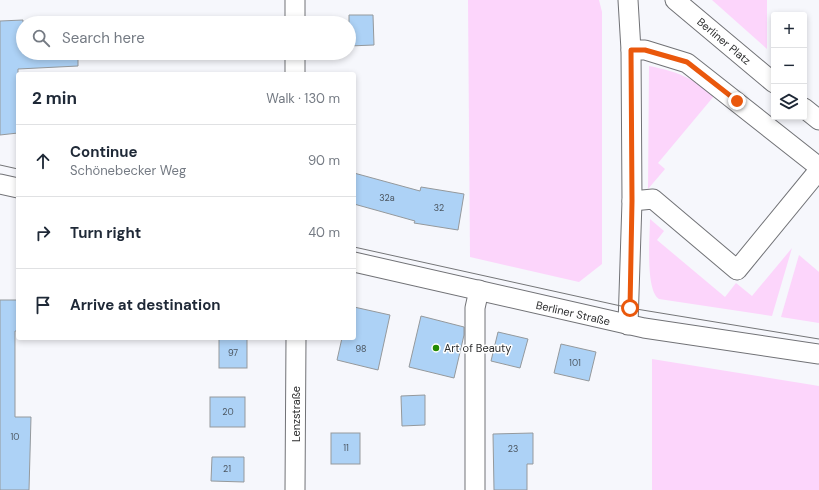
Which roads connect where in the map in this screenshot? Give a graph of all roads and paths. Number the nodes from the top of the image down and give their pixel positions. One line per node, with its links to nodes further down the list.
1 (295, 0): 4 (street)
2 (628, 0): 5 (street)
3 (675, 0): 8 (street, Berliner Platz)
4 (295, 16)
5 (631, 50): 11 (street); 15 (street)
6 (295, 60): 7 (street)
7 (295, 72)
8 (771, 80)
9 (807, 110): 10 (street)
10 (819, 120)
11 (819, 167)
12 (819, 170): 15 (street)
13 (0, 184): 14 (street)
14 (16, 188)
15 (632, 201): 18 (street)
16 (356, 262): 17 (street, Berliner Straße)
17 (479, 290): 18 (street, Berliner Straße); 22 (street)
18 (628, 325): 20 (street, Berliner Straße)
19 (296, 340): 21 (street, Lenzstraße)
20 (819, 354)
21 (296, 490)
22 (476, 490)

